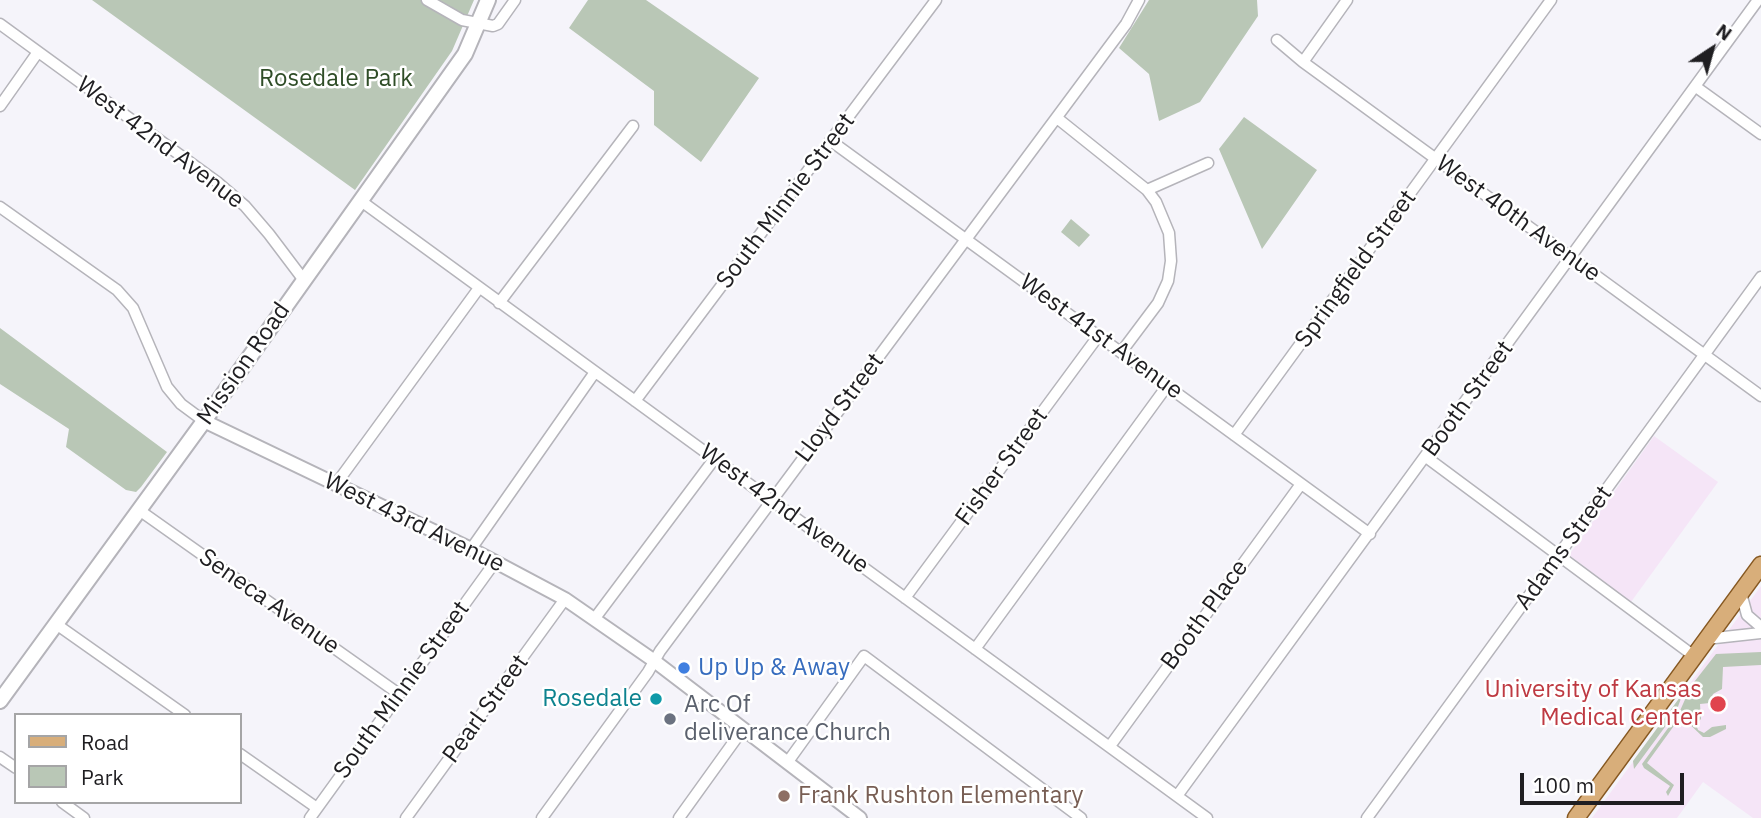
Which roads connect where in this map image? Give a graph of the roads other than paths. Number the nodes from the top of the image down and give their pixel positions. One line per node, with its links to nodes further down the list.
1 (427, 0): 9 (street)
2 (488, 0): 9 (main road, Mission Road)
3 (514, 0): 9 (street)
4 (936, 0): 19 (street, South Minnie Street)
5 (1139, 0): 16 (street, Lloyd Street)
6 (1348, 0): 13 (street)
7 (1551, 0): 20 (street, Springfield Street)
8 (1758, 0): 14 (street, Booth Street)
9 (480, 22): 23 (main road, Mission Road)
10 (0, 24): 12 (street, West 42nd Avenue)
11 (1277, 40): 13 (street, West 40th Avenue)
12 (38, 52): 15 (street); 28 (street, West 42nd Avenue)
13 (1303, 62): 20 (street, West 40th Avenue)
14 (1696, 87): 18 (street); 26 (street, Booth Street)
15 (0, 106)
16 (1056, 118): 22 (street); 25 (street, Lloyd Street)
17 (633, 126): 30 (street)
18 (1761, 134)
19 (831, 141): 25 (street, West 41st Avenue); 37 (street, South Minnie Street)
20 (1437, 159): 26 (street, West 40th Avenue); 39 (street, Springfield Street)
21 (1208, 163): 22 (street)
22 (1147, 190): 32 (street)
23 (361, 201): 28 (main road, Mission Road); 29 (street, West 42nd Avenue)
24 (0, 207): 38 (street, West 43rd Avenue)
25 (966, 239): 31 (street, West 41st Avenue); 44 (street, Lloyd Street)
26 (1572, 258): 33 (street, West 40th Avenue); 40 (street, Booth Street)
27 (1761, 277): 33 (street, Adams Street)
28 (303, 279): 38 (main road, Mission Road)
29 (479, 288): 30 (street, West 42nd Avenue); 42 (street)
30 (499, 303): 34 (street, West 42nd Avenue)
31 (1099, 335): 32 (street, West 41st Avenue); 52 (street, Fisher Street)
32 (1122, 351): 35 (street, West 41st Avenue)
33 (1704, 355): 36 (street, West 40th Avenue); 48 (street, Adams Street)
34 (595, 372): 37 (street, West 42nd Avenue); 47 (street)
35 (1167, 386): 39 (street, West 41st Avenue); 59 (street)
36 (1761, 396)
37 (635, 401): 41 (street, West 42nd Avenue)
38 (204, 421): 42 (street, West 43rd Avenue); 45 (main road, Mission Road)
39 (1234, 435): 43 (street, West 41st Avenue)
40 (1426, 457): 46 (street, Booth Street); 48 (street)
41 (715, 458): 44 (street, West 42nd Avenue); 54 (street)
42 (336, 484): 47 (street, West 43rd Avenue)
43 (1301, 484): 46 (street, West 41st Avenue); 66 (street, Booth Place)
44 (771, 500): 52 (street, West 42nd Avenue); 61 (street, Lloyd Street)
45 (139, 510): 55 (main road, Mission Road); 62 (street, Seneca Avenue)
46 (1370, 534): 69 (street, Booth Street)
47 (471, 549): 49 (street, West 43rd Avenue)
48 (1559, 555): 60 (street); 80 (street, Adams Street)
49 (495, 562): 53 (street, West 43rd Avenue); 62 (street, South Minnie Street)
50 (1761, 565): 51 (main road)
51 (1741, 593): 56 (street); 58 (main road)
52 (905, 598): 59 (street, West 42nd Avenue)
53 (565, 599): 54 (street, West 43rd Avenue); 74 (street, Pearl Street)
54 (595, 618): 61 (street, West 43rd Avenue)
55 (56, 624): 63 (main road, Mission Road); 64 (street)
56 (1761, 627)
57 (1761, 633): 58 (street)
58 (1706, 639): 60 (main road)
59 (975, 649): 66 (street, West 42nd Avenue)
60 (1695, 656): 81 (main road)
61 (653, 660): 65 (street, West 43rd Avenue); 75 (street, Lloyd Street)
62 (399, 694): 71 (street, South Minnie Street)
63 (0, 701)
64 (182, 713)
65 (743, 729): 68 (street, West 43rd Avenue); 76 (street)
66 (1110, 746): 69 (street, West 42nd Avenue)
67 (242, 755): 71 (street)
68 (787, 763): 77 (street, West 43rd Avenue); 78 (street)
69 (1177, 796): 79 (street, West 42nd Avenue)
70 (65, 804): 72 (street)
71 (317, 808): 73 (street, South Minnie Street)
72 (84, 818)
73 (310, 818)
74 (406, 818)
75 (542, 818)
76 (679, 818)
77 (860, 818)
78 (1081, 818)
79 (1207, 818)
80 (1367, 818)
81 (1576, 818)

